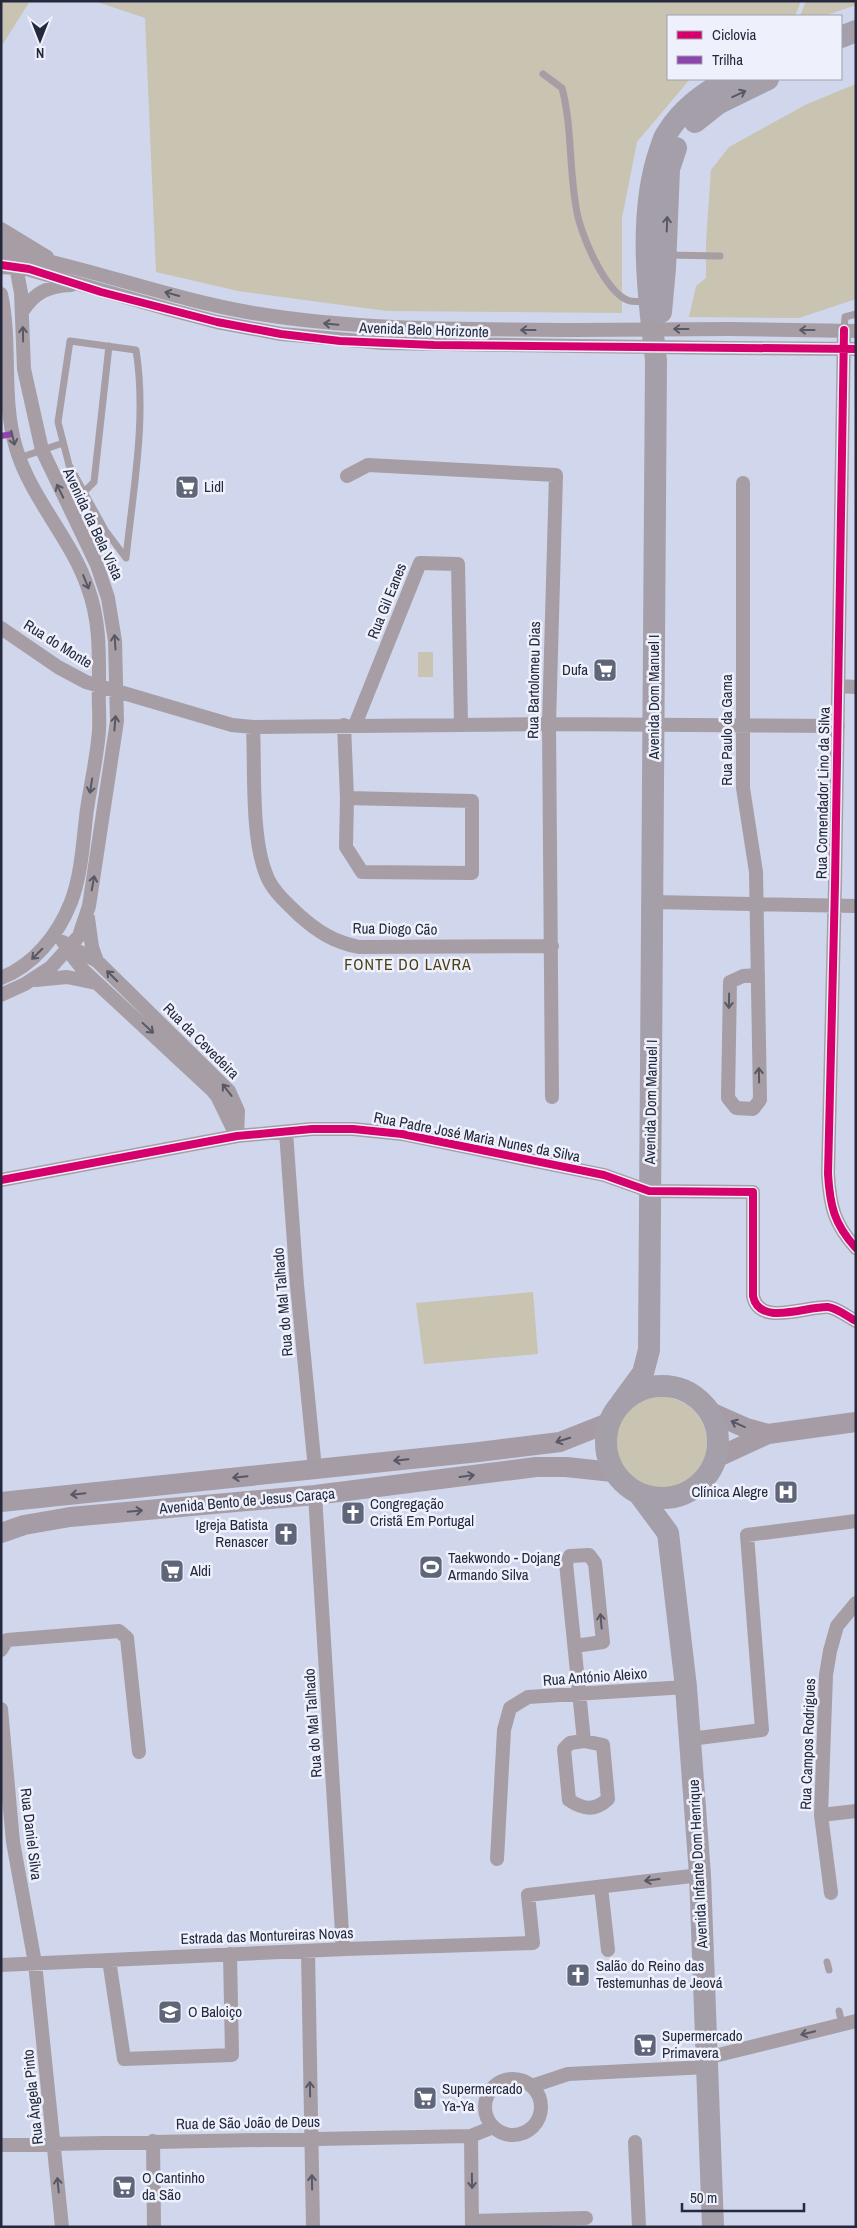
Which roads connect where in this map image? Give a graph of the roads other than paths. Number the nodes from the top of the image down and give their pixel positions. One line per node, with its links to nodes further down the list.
1 (856, 31): 2 (main road)
2 (842, 37)
3 (543, 74): 13 (lane)
4 (729, 80): 13 (main road, Avenida Dom Manuel I)
5 (766, 80): 7 (main road, one-way to 5)
6 (1, 231): 9 (street, Avenida Belo Horizonte); 10 (street, Avenida Belo Horizonte)
7 (666, 255): 8 (lane); 20 (main road)
8 (720, 256)
9 (8, 259): 10 (street, Avenida Belo Horizonte); 11 (street, Avenida Belo Horizonte); 14 (street, Avenida da Bela Vista)
10 (51, 260): 17 (street, Avenida Belo Horizonte, one-way to 10, bridge)
11 (81, 285): 14 (street); 19 (street, Avenida Belo Horizonte, bridge)
12 (1, 294): 16 (street, Avenida da Bela Vista)
13 (648, 302): 20 (main road, Avenida Dom Manuel I)
14 (22, 312): 22 (street, Avenida da Bela Vista, one-way to 14)
15 (856, 314): 17 (lane)
16 (3, 315): 23 (street, Avenida da Bela Vista, one-way to 23)
17 (850, 331): 19 (street, Rua Comendador Lino da Silva)
18 (109, 346): 21 (lane); 26 (lane); 26 (lane)
19 (850, 349): 29 (street, Rua Comendador Lino da Silva)
20 (656, 360): 35 (main road, Avenida Dom Manuel I)
21 (63, 443): 22 (lane); 26 (lane)
22 (42, 450): 23 (lane); 31 (street, Avenida da Bela Vista, one-way to 22)
23 (19, 458): 28 (street, Avenida da Bela Vista, one-way to 28)
24 (347, 476): 32 (street, Rua Bartolomeu Dias)
25 (744, 483): 36 (street, Rua Paulo da Gama)
26 (84, 492)
27 (1, 628): 28 (street, Rua do Monte)
28 (99, 686): 31 (street, Rua do Monte); 45 (street, Avenida da Bela Vista, one-way to 45)
29 (838, 686): 30 (street); 37 (street, Rua Comendador Lino da Silva)
30 (856, 687)
31 (115, 691): 38 (street); 44 (street, Avenida da Bela Vista, one-way to 31)
32 (549, 724): 34 (street); 35 (street); 46 (street, Rua Bartolomeu Dias)
33 (350, 725): 34 (street); 34 (street, Rua Gil Eanes); 38 (street); 39 (street)
34 (460, 725)
35 (653, 725): 36 (street); 40 (main road, Avenida Dom Manuel I)
36 (744, 725): 37 (street); 41 (street, Rua Paulo da Gama)
37 (838, 726): 42 (street, Rua Comendador Lino da Silva)
38 (253, 727): 46 (street, Rua Diogo Cão)
39 (347, 798): 39 (street)
40 (654, 902): 41 (street); 58 (main road, Avenida Dom Manuel I)
41 (756, 905): 42 (street); 49 (street, Rua Paulo da Gama)
42 (835, 906): 43 (street); 59 (street, Rua Comendador Lino da Silva)
43 (856, 906)
44 (88, 910): 47 (street, Avenida da Bela Vista); 48 (street)
45 (54, 934): 47 (street); 50 (street, Avenida da Bela Vista, one-way to 50)
46 (552, 946): 54 (street, Rua Bartolomeu Dias)
47 (70, 948): 48 (street, Rua da Cevedeira); 51 (street, Avenida da Bela Vista); 52 (street, Rua da Cevedeira)
48 (96, 961): 56 (street, Rua da Cevedeira, one-way to 48)
49 (758, 975): 49 (street, one-way to 49)
50 (1, 978)
51 (30, 982): 52 (street); 53 (street, Avenida da Bela Vista)
52 (98, 984): 56 (street, Rua da Cevedeira, one-way to 56)
53 (1, 995)
54 (552, 1097)
55 (286, 1132): 56 (street, Rua Padre José Maria Nunes da Silva); 58 (street, Rua Padre José Maria Nunes da Silva); 68 (street, Rua do Mal Talhado)
56 (237, 1136): 57 (street, Rua Padre José Maria Nunes da Silva)
57 (1, 1180)
58 (649, 1191): 60 (street, Rua Padre José Maria Nunes da Silva); 61 (main road, Avenida Dom Manuel I)
59 (856, 1248)
60 (856, 1321)
61 (649, 1350): 62 (main road, Avenida Dom Manuel I); 63 (main road)
62 (621, 1403): 63 (main road); 65 (main road)
63 (703, 1404): 66 (main road, one-way to 63); 67 (main road)
64 (856, 1422): 66 (main road)
65 (608, 1423): 68 (main road, Avenida Bento de Jesus Caraça, one-way to 68); 69 (main road)
66 (768, 1434): 67 (main road)
67 (716, 1458): 70 (main road)
68 (315, 1469): 73 (main road, Avenida Bento de Jesus Caraça, one-way to 73)
69 (614, 1472): 71 (main road); 72 (main road, Avenida Bento de Jesus Caraça, one-way to 69)
70 (686, 1493): 71 (main road); 76 (main road)
71 (639, 1494): 76 (main road, Avenida Infante Dom Henrique)
72 (315, 1495): 75 (main road, Avenida Bento de Jesus Caraça, one-way to 72); 92 (street, Rua do Mal Talhado)
73 (1, 1502)
74 (856, 1521): 83 (street)
75 (1, 1533)
76 (668, 1533): 80 (main road, Avenida Infante Dom Henrique)
77 (856, 1603): 87 (street, Rua Campos Rodrigues)
78 (575, 1646): 78 (street, one-way to 78); 81 (street)
79 (1, 1650): 85 (street)
80 (686, 1687): 81 (street, Rua António Aleixo); 83 (main road, Avenida Infante Dom Henrique)
81 (580, 1694): 84 (street); 88 (street, Rua António Aleixo)
82 (1, 1708): 98 (street, Rua Daniel Silva)
83 (690, 1740): 89 (main road, Avenida Infante Dom Henrique)
84 (584, 1741): 84 (street)
85 (139, 1752)
86 (856, 1811): 87 (street)
87 (821, 1815): 91 (street, Rua Campos Rodrigues)
88 (497, 1860)
89 (700, 1875): 90 (street, one-way to 90); 102 (main road, Avenida Infante Dom Henrique)
90 (601, 1886): 92 (street, Estrada das Montureiras Novas); 93 (street)
91 (831, 1893)
92 (343, 1949): 94 (street, Estrada das Montureiras Novas)
93 (608, 1950)
94 (308, 1951): 95 (street, Estrada das Montureiras Novas); 106 (street, one-way to 94)
95 (230, 1954): 96 (street, Estrada das Montureiras Novas); 96 (street)
96 (109, 1960): 98 (street, Estrada das Montureiras Novas)
97 (827, 1962): 100 (lane)
98 (35, 1963): 99 (street, Estrada das Montureiras Novas); 109 (street, Rua Ângela Pinto)
99 (1, 1965)
100 (829, 1970)
101 (846, 2019): 102 (street, one-way to 102)
102 (707, 2063): 103 (street); 117 (main road, Avenida Infante Dom Henrique)
103 (532, 2086): 104 (street); 104 (street)
104 (493, 2127): 105 (street, Rua de São João de Deus)
105 (471, 2136): 106 (street, Rua de São João de Deus); 112 (street, one-way to 112)
106 (311, 2138): 107 (street, Rua de São João de Deus); 115 (street, one-way to 106)
107 (153, 2141): 109 (street, Rua de São João de Deus); 114 (street)
108 (635, 2142): 116 (street)
109 (54, 2144): 110 (street, Rua de São João de Deus); 113 (street, Rua Ângela Pinto, one-way to 109)
110 (1, 2145)
111 (586, 2218): 112 (street)
112 (472, 2224)
113 (62, 2227)
114 (154, 2227)
115 (313, 2227)
116 (639, 2227)
117 (713, 2227)

